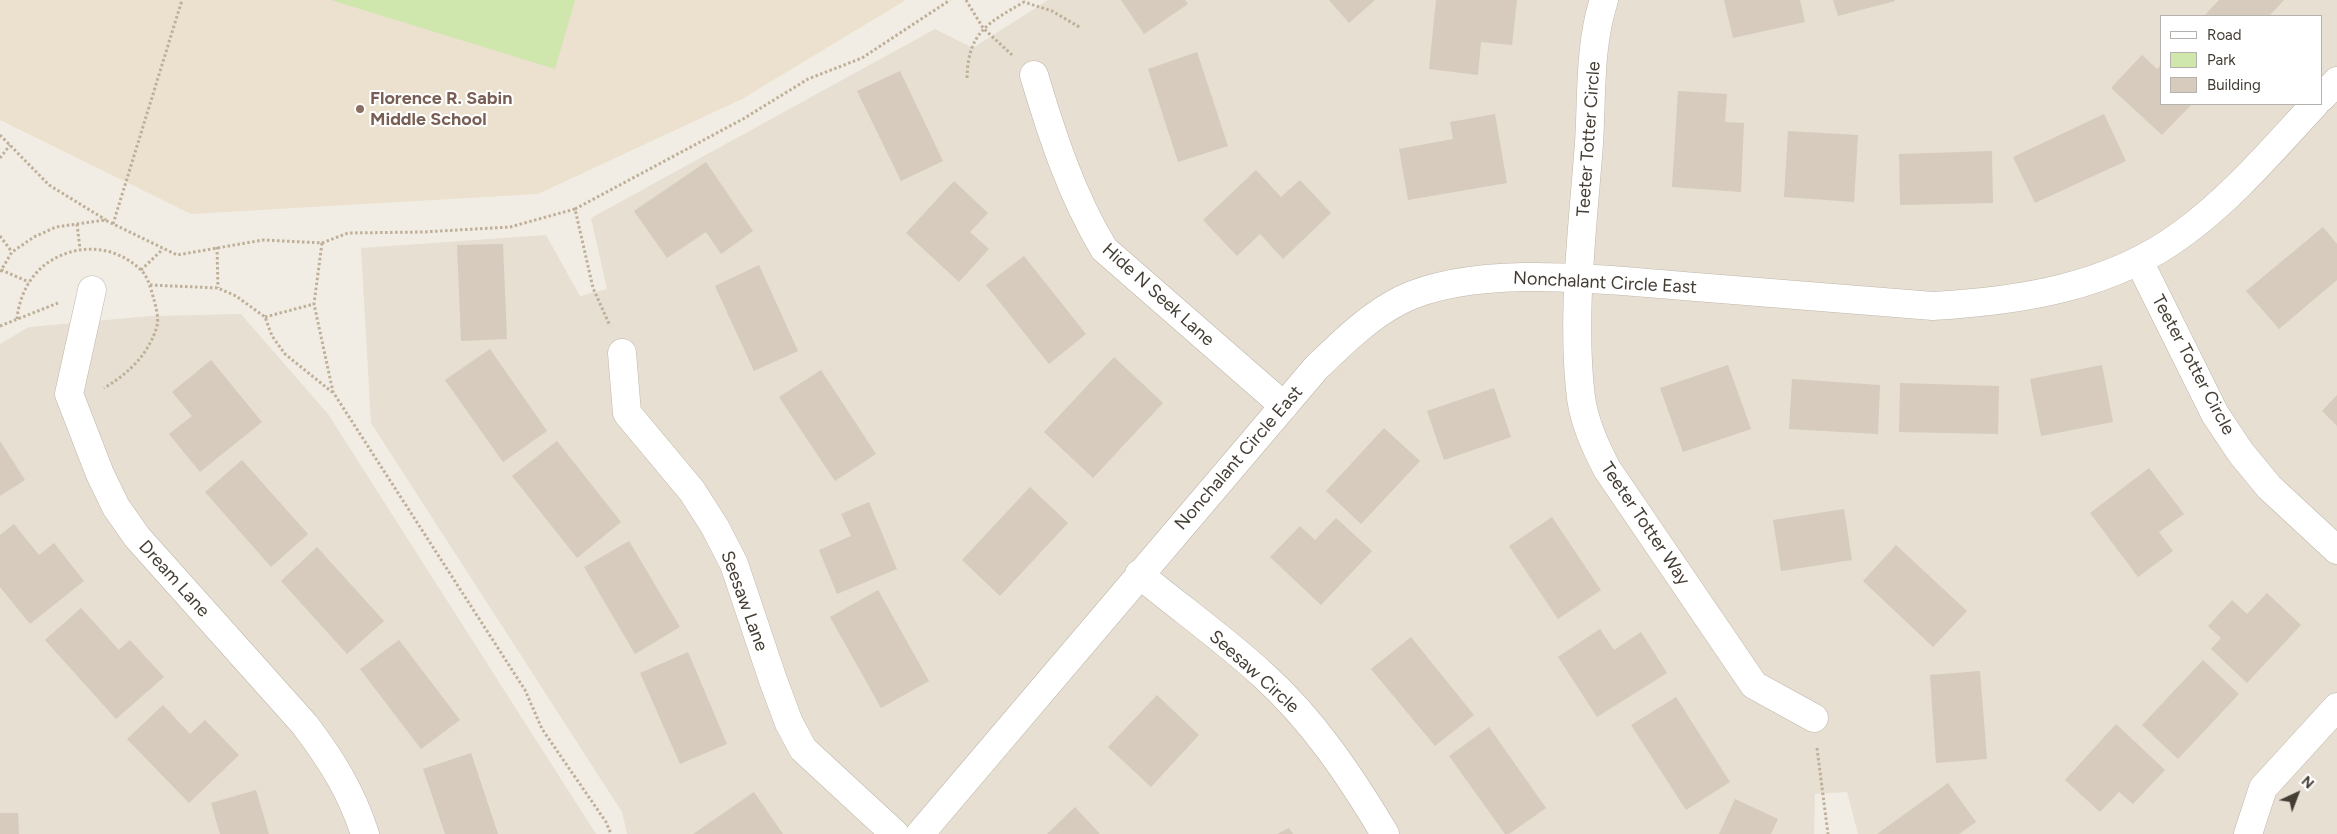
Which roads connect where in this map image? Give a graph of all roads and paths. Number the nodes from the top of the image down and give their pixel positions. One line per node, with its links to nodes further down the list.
1 (182, 0): 18 (path)
2 (950, 0): 16 (path)
3 (966, 0): 6 (path)
4 (1604, 0): 28 (street, Teeter Totter Circle)
5 (1024, 1): 6 (path); 7 (path)
6 (983, 28): 8 (path); 9 (path)
7 (1081, 28)
8 (1034, 76): 38 (street, Hide N Seek Lane)
9 (967, 78)
10 (2337, 81): 11 (street)
11 (2322, 97)
12 (2314, 105): 25 (street, Nonchalant Circle East)
13 (0, 135): 14 (path)
14 (10, 145): 15 (path); 18 (path)
15 (0, 158)
16 (575, 209): 20 (path); 36 (path)
17 (77, 224): 18 (path); 22 (path); 24 (path)
18 (115, 225): 23 (path)
19 (0, 236): 24 (path)
20 (322, 243): 21 (path); 33 (path)
21 (217, 246): 23 (path); 31 (path)
22 (80, 249)
23 (163, 249): 26 (path)
24 (12, 252): 27 (path)
25 (2140, 261): 28 (street, Nonchalant Circle East); 39 (street, Teeter Totter Circle)
26 (141, 270)
27 (0, 271): 29 (path)
28 (1579, 278): 38 (street, Nonchalant Circle East); 42 (street, Teeter Totter Way)
29 (29, 282)
30 (150, 285): 31 (path)
31 (218, 288): 34 (path)
32 (92, 290): 35 (path); 43 (street, Dream Lane)
33 (314, 304): 34 (path); 37 (path)
34 (265, 317): 37 (path)
35 (0, 326)
36 (622, 352): 45 (street, Seesaw Lane)
37 (333, 392): 44 (path)
38 (1284, 406): 40 (street, Nonchalant Circle East)
39 (2337, 550)
40 (1139, 574): 46 (street, Nonchalant Circle East); 47 (street, Seesaw Circle)
41 (2337, 707): 49 (street)
42 (1814, 718): 48 (path)
43 (366, 834)
44 (611, 834)
45 (895, 834)
46 (920, 834)
47 (1385, 834)
48 (1828, 834)
49 (2248, 834)

